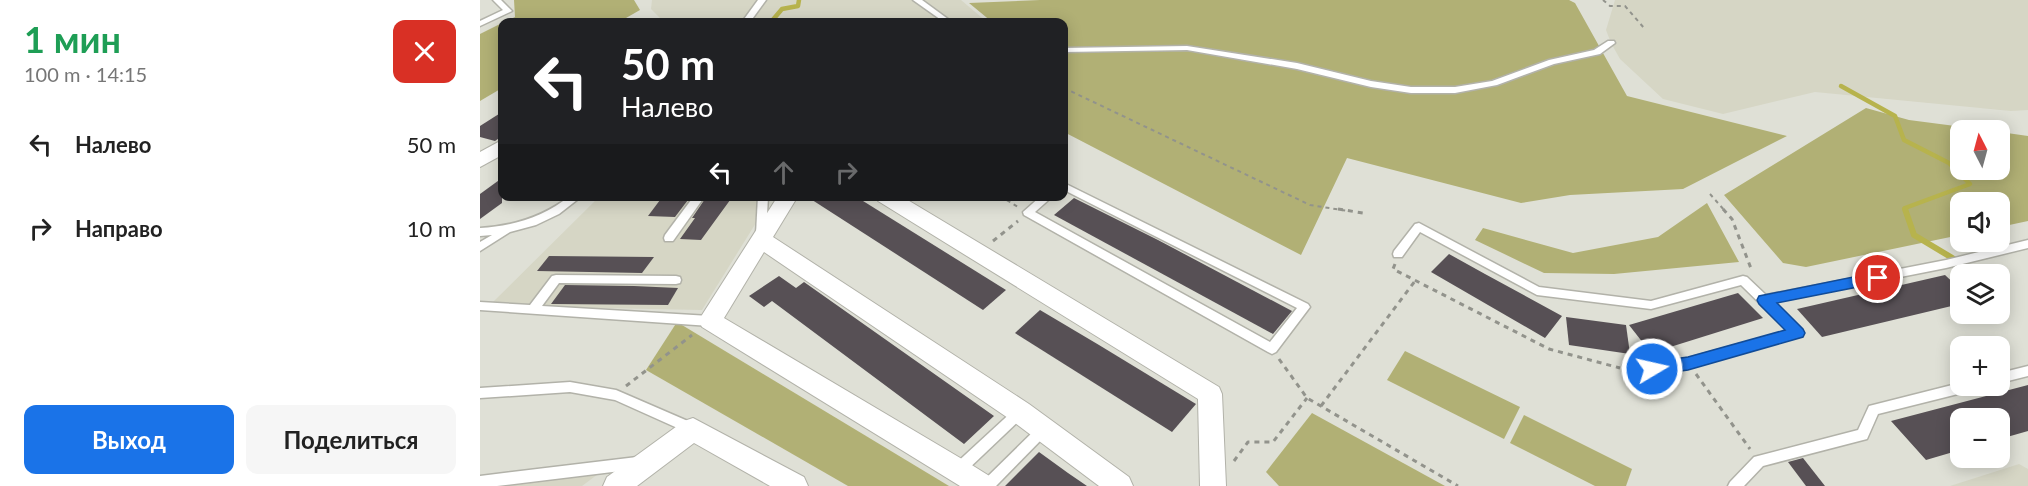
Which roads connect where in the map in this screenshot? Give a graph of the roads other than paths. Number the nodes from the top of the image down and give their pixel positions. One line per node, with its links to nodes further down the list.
1 (496, 0): 6 (lane)
2 (762, 0): 4 (lane)
3 (917, 0): 5 (lane)
4 (749, 18)
5 (942, 18)
6 (480, 24)
7 (1611, 43): 8 (lane)
8 (1068, 51)
9 (498, 149): 10 (street)
10 (480, 161)
11 (1068, 188): 17 (lane)
12 (571, 201): 18 (lane)
13 (696, 201): 20 (lane)
14 (763, 201): 21 (lane)
15 (785, 201): 21 (street)
16 (893, 201): 46 (street)
17 (1042, 201)
18 (506, 231): 19 (lane); 23 (lane)
19 (480, 232)
20 (669, 238)
21 (760, 240): 29 (street); 35 (street)
22 (2028, 244): 26 (lane)
23 (481, 248)
24 (1398, 254): 26 (lane)
25 (676, 280): 28 (lane)
26 (1764, 300): 31 (lane)
27 (480, 306): 28 (lane)
28 (534, 308): 29 (lane)
29 (710, 321): 38 (street)
30 (2028, 370): 32 (lane)
31 (1633, 372)
32 (2010, 375)
33 (1950, 391): 47 (lane)
34 (480, 393): 36 (lane)
35 (1020, 412): 37 (street); 38 (lane)
36 (693, 429): 39 (street); 42 (street)
37 (1043, 430): 44 (lane); 45 (street)
38 (958, 470): 43 (street)
39 (644, 474): 40 (lane); 41 (street)
40 (480, 482)
41 (616, 486)
42 (795, 486)
43 (982, 486)
44 (987, 486)
45 (1120, 486)
46 (1213, 486)
47 (1735, 486)

